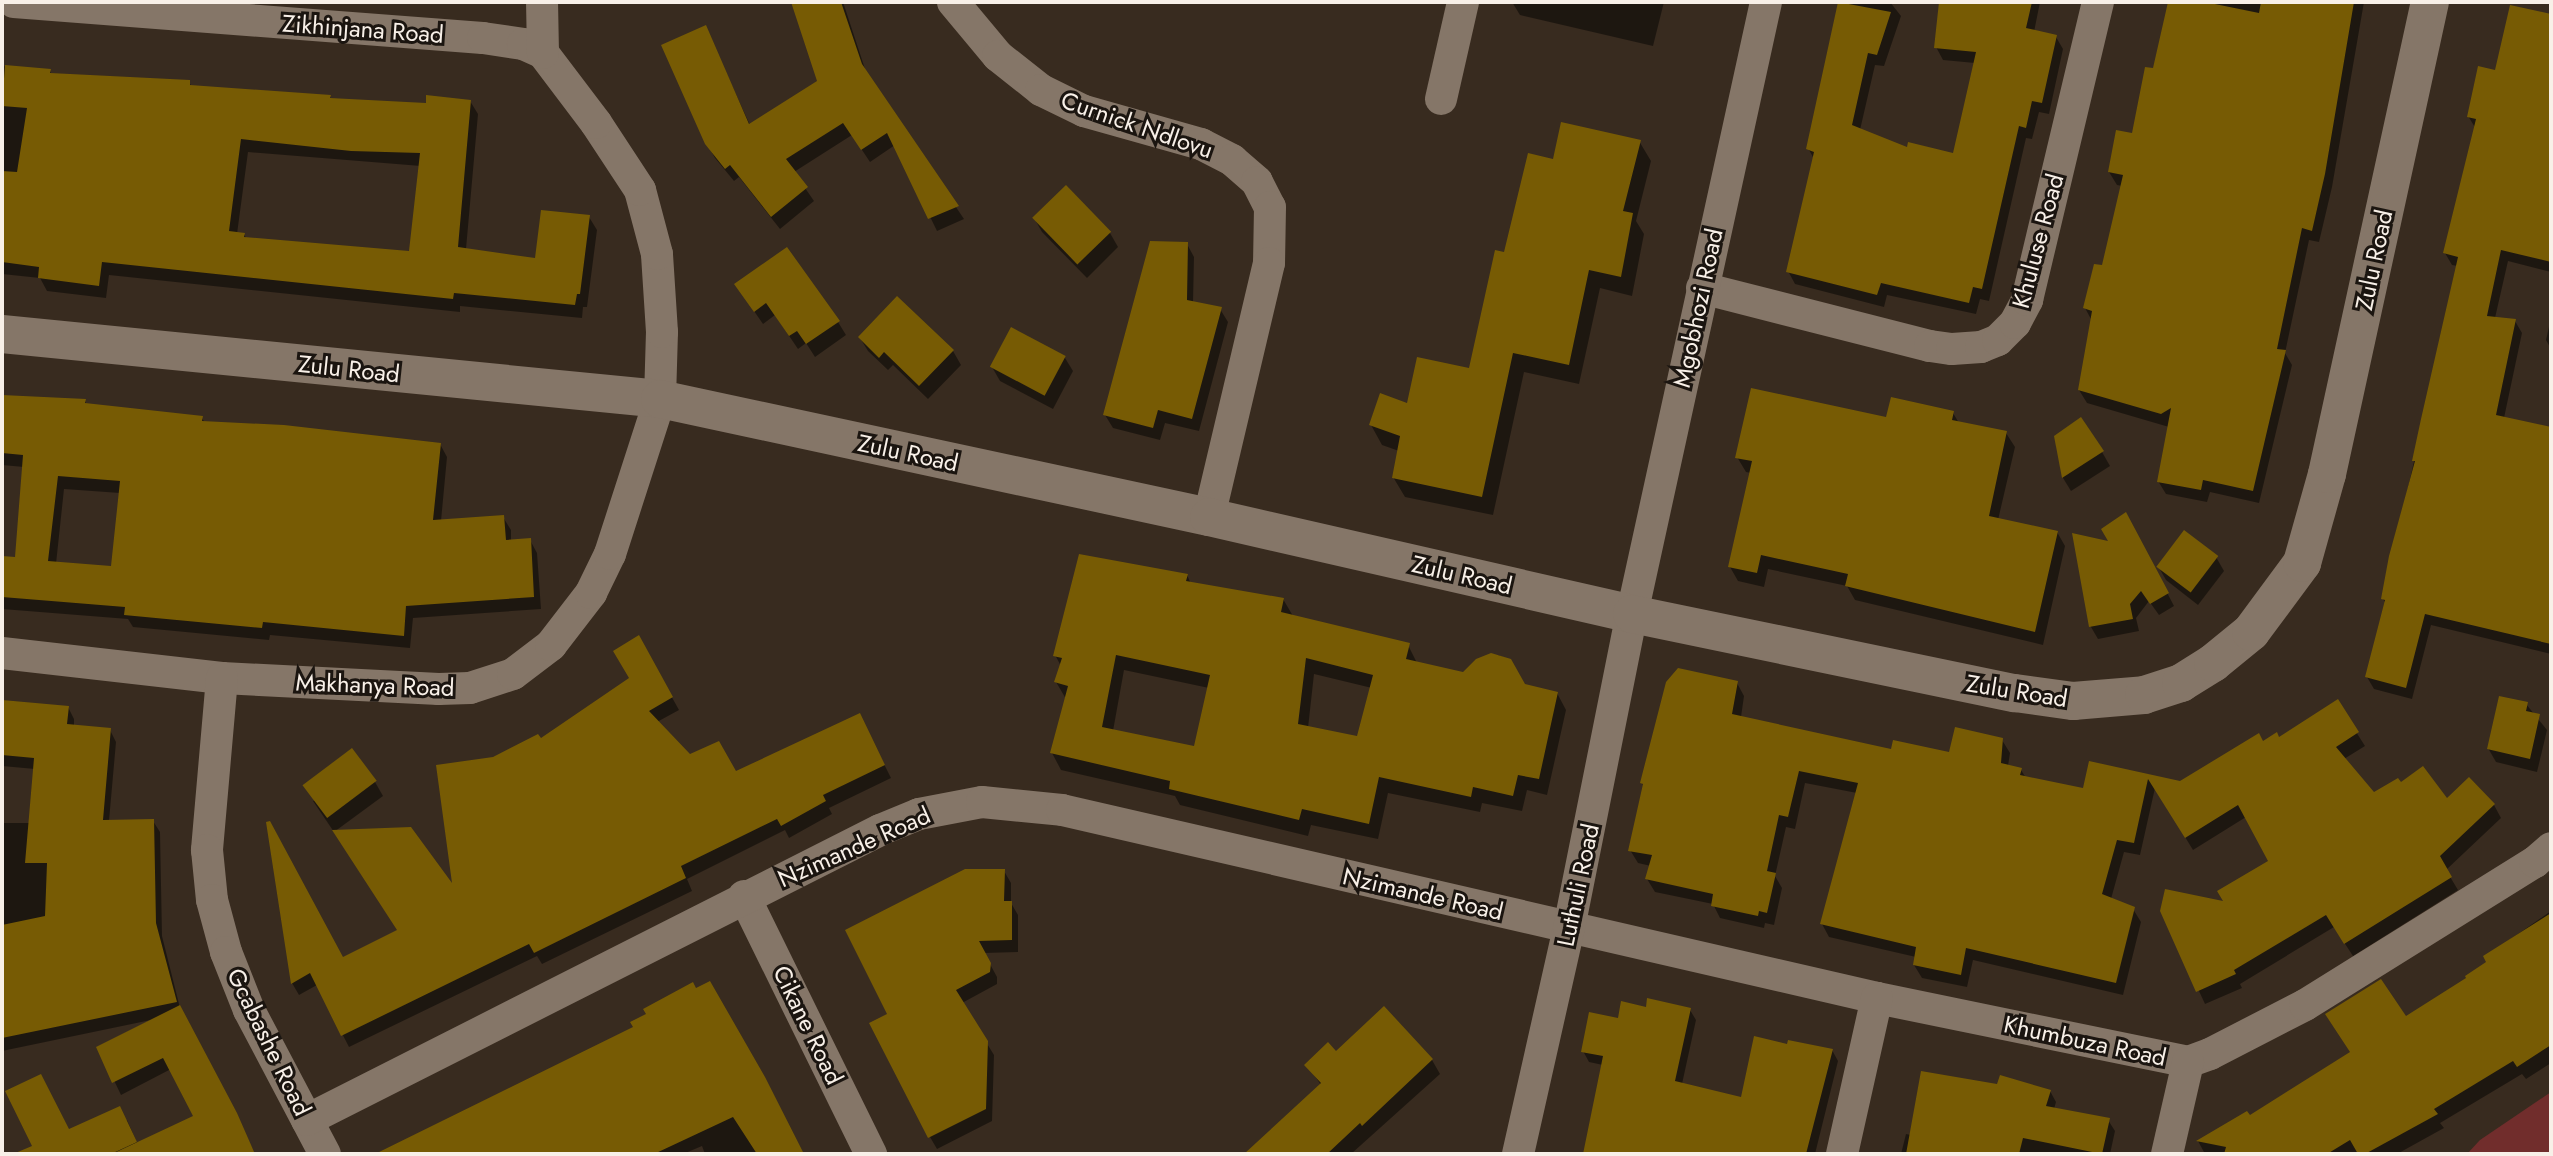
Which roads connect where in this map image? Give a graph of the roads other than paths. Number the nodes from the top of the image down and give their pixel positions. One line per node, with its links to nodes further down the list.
1 (14, 2): 8 (street, Zikhinjana Road)
2 (542, 2): 9 (street)
3 (953, 2): 14 (street, Curnick Ndlovu)
4 (1463, 2): 10 (street)
5 (1766, 2): 11 (street, Mgobhozi Road)
6 (2098, 2): 11 (street, Khuluse Road)
7 (2430, 2): 15 (street, Zulu Road)
8 (217, 10): 9 (street, Zikhinjana Road)
9 (543, 53): 13 (street)
10 (1441, 99)
11 (1702, 288): 15 (street, Mgobhozi Road)
12 (2, 334): 13 (street, Zulu Road)
13 (660, 400): 14 (street, Zulu Road); 17 (street, Makhanya Road)
14 (1209, 517): 15 (street, Zulu Road)
15 (1632, 614): 20 (street, Luthuli Road)
16 (2, 653): 17 (street, Makhanya Road)
17 (222, 678): 23 (street, Gcabashe Road)
18 (2551, 848): 22 (street, Khumbuza Road)
19 (744, 897): 20 (street, Nzimande Road); 23 (street, Nzimande Road); 25 (street, Cikane Road)
20 (1569, 928): 21 (street, Khumbuza Road); 26 (street, Luthuli Road)
21 (1877, 998): 22 (street, Khumbuza Road); 27 (street)
22 (2188, 1062): 28 (street)
23 (307, 1120): 24 (street, Gcabashe Road)
24 (325, 1154)
25 (871, 1154)
26 (1518, 1154)
27 (1842, 1154)
28 (2167, 1154)

